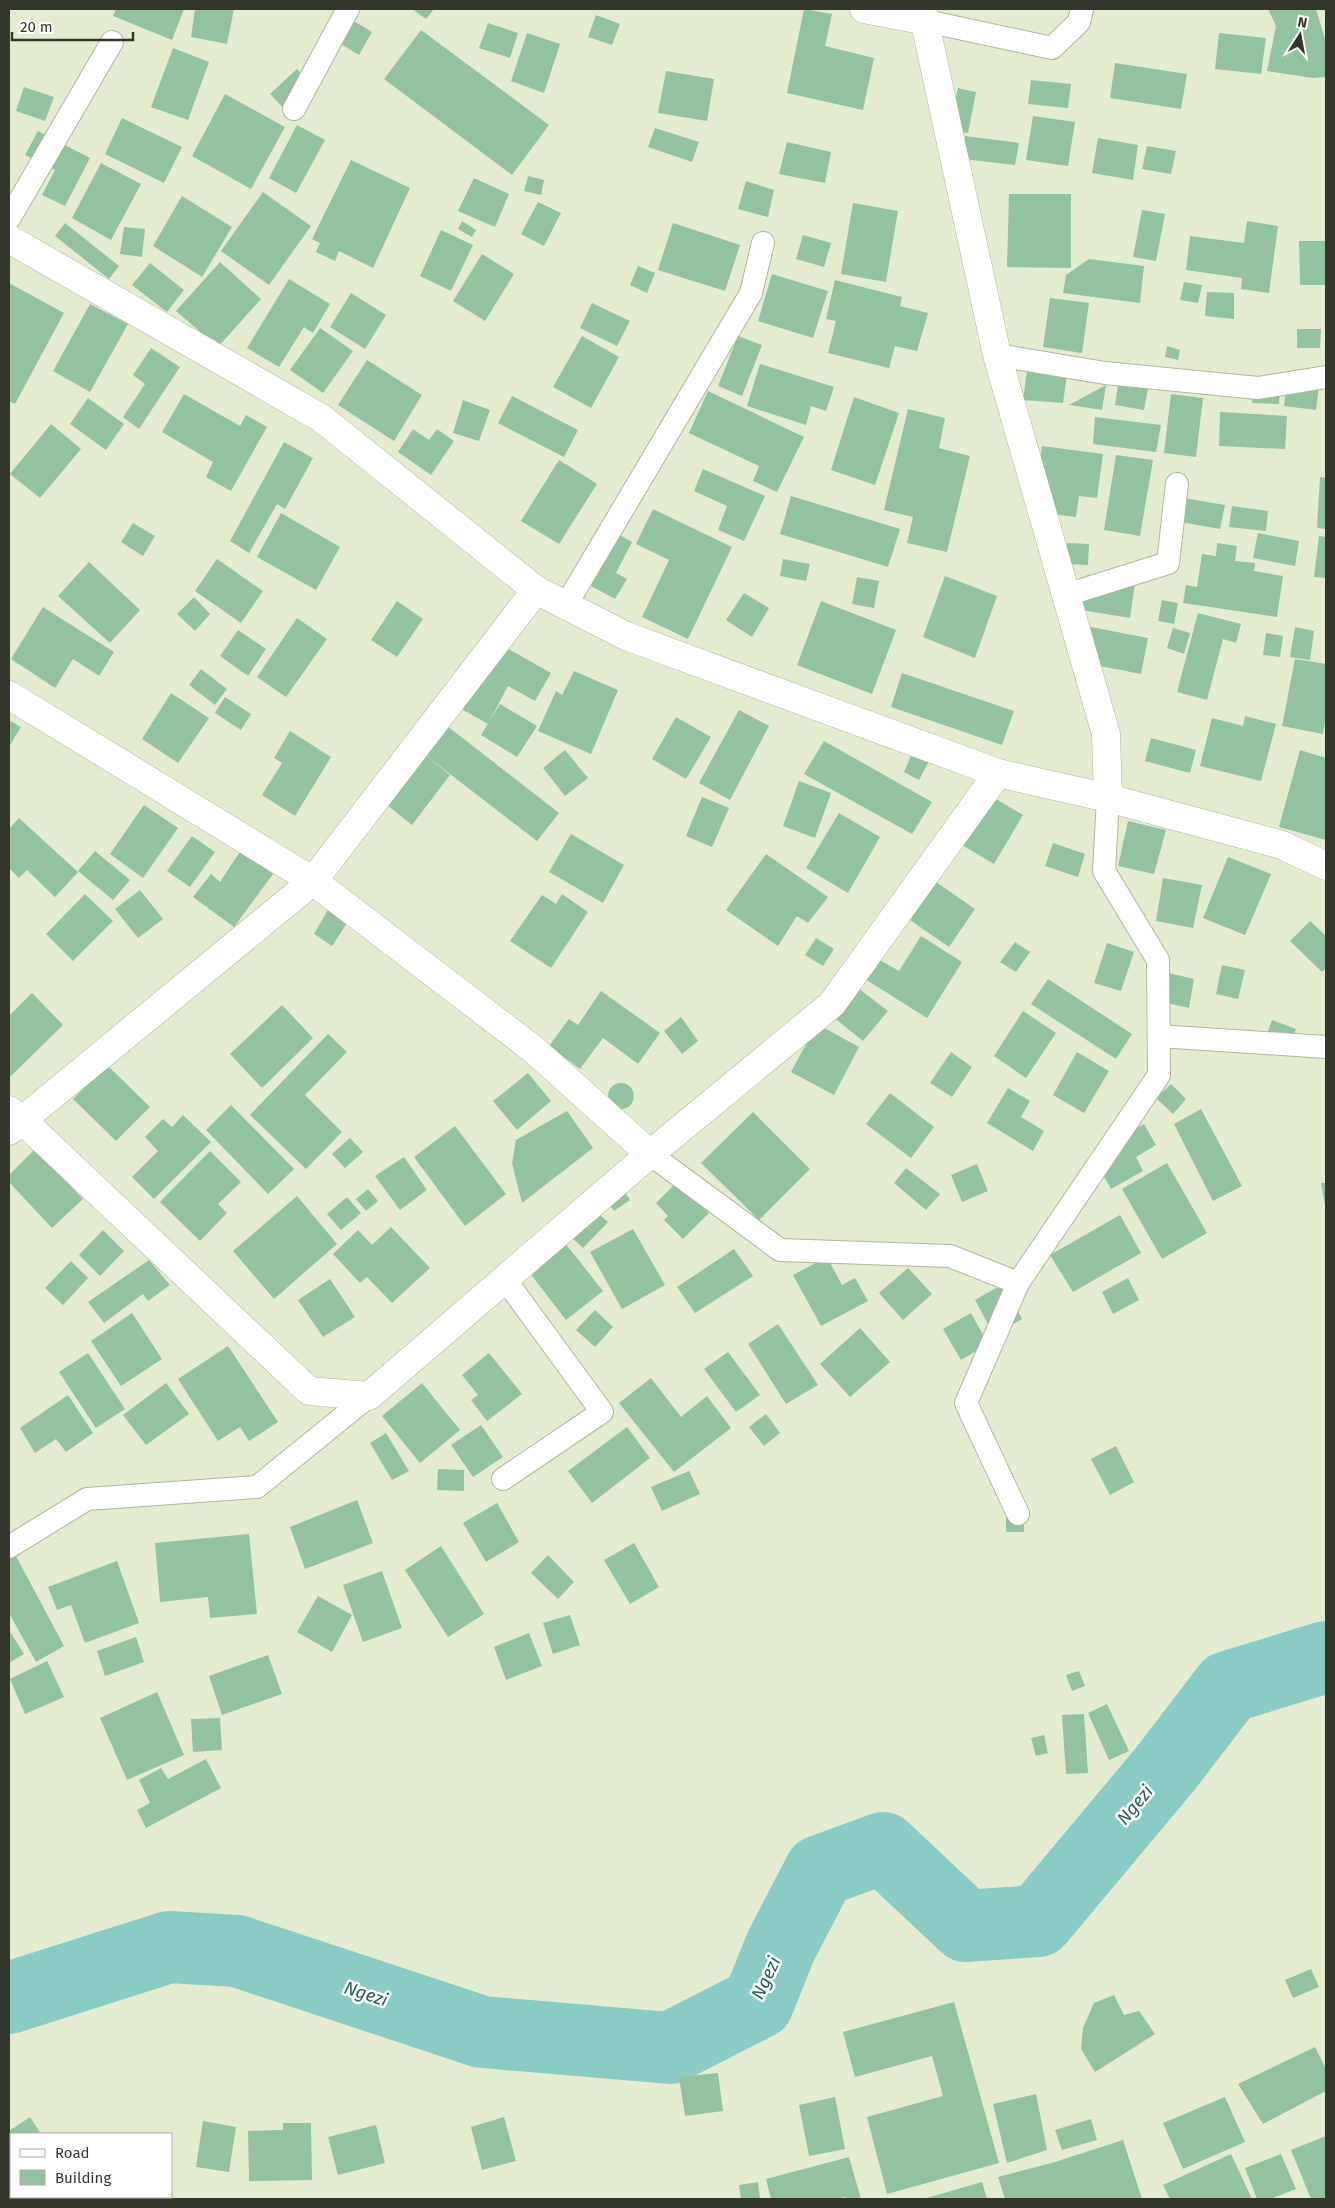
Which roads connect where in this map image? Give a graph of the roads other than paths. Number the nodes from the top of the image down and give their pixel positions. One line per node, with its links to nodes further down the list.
1 (348, 9): 6 (lane)
2 (864, 9): 4 (street)
3 (1082, 9): 4 (lane)
4 (924, 15): 10 (street)
5 (112, 42): 7 (lane)
6 (294, 109)
7 (9, 219)
8 (9, 240): 13 (street)
9 (763, 243): 15 (lane)
10 (997, 355): 11 (lane); 14 (street)
11 (1326, 377)
12 (1177, 484): 14 (lane)
13 (536, 590): 15 (street); 20 (street)
14 (1066, 595): 18 (street)
15 (566, 605): 17 (street)
16 (9, 695): 20 (street)
17 (998, 773): 18 (street); 24 (street)
18 (1108, 798): 19 (street); 21 (lane)
19 (1326, 866)
20 (313, 881): 23 (street); 24 (street)
21 (1159, 1036): 22 (lane); 26 (lane)
22 (1326, 1047)
23 (13, 1120): 27 (street)
24 (650, 1154): 25 (street); 26 (lane)
25 (504, 1278): 27 (street); 28 (lane)
26 (1018, 1283): 29 (lane)
27 (369, 1396): 30 (lane)
28 (503, 1479)
29 (1018, 1514)
30 (9, 1547)

